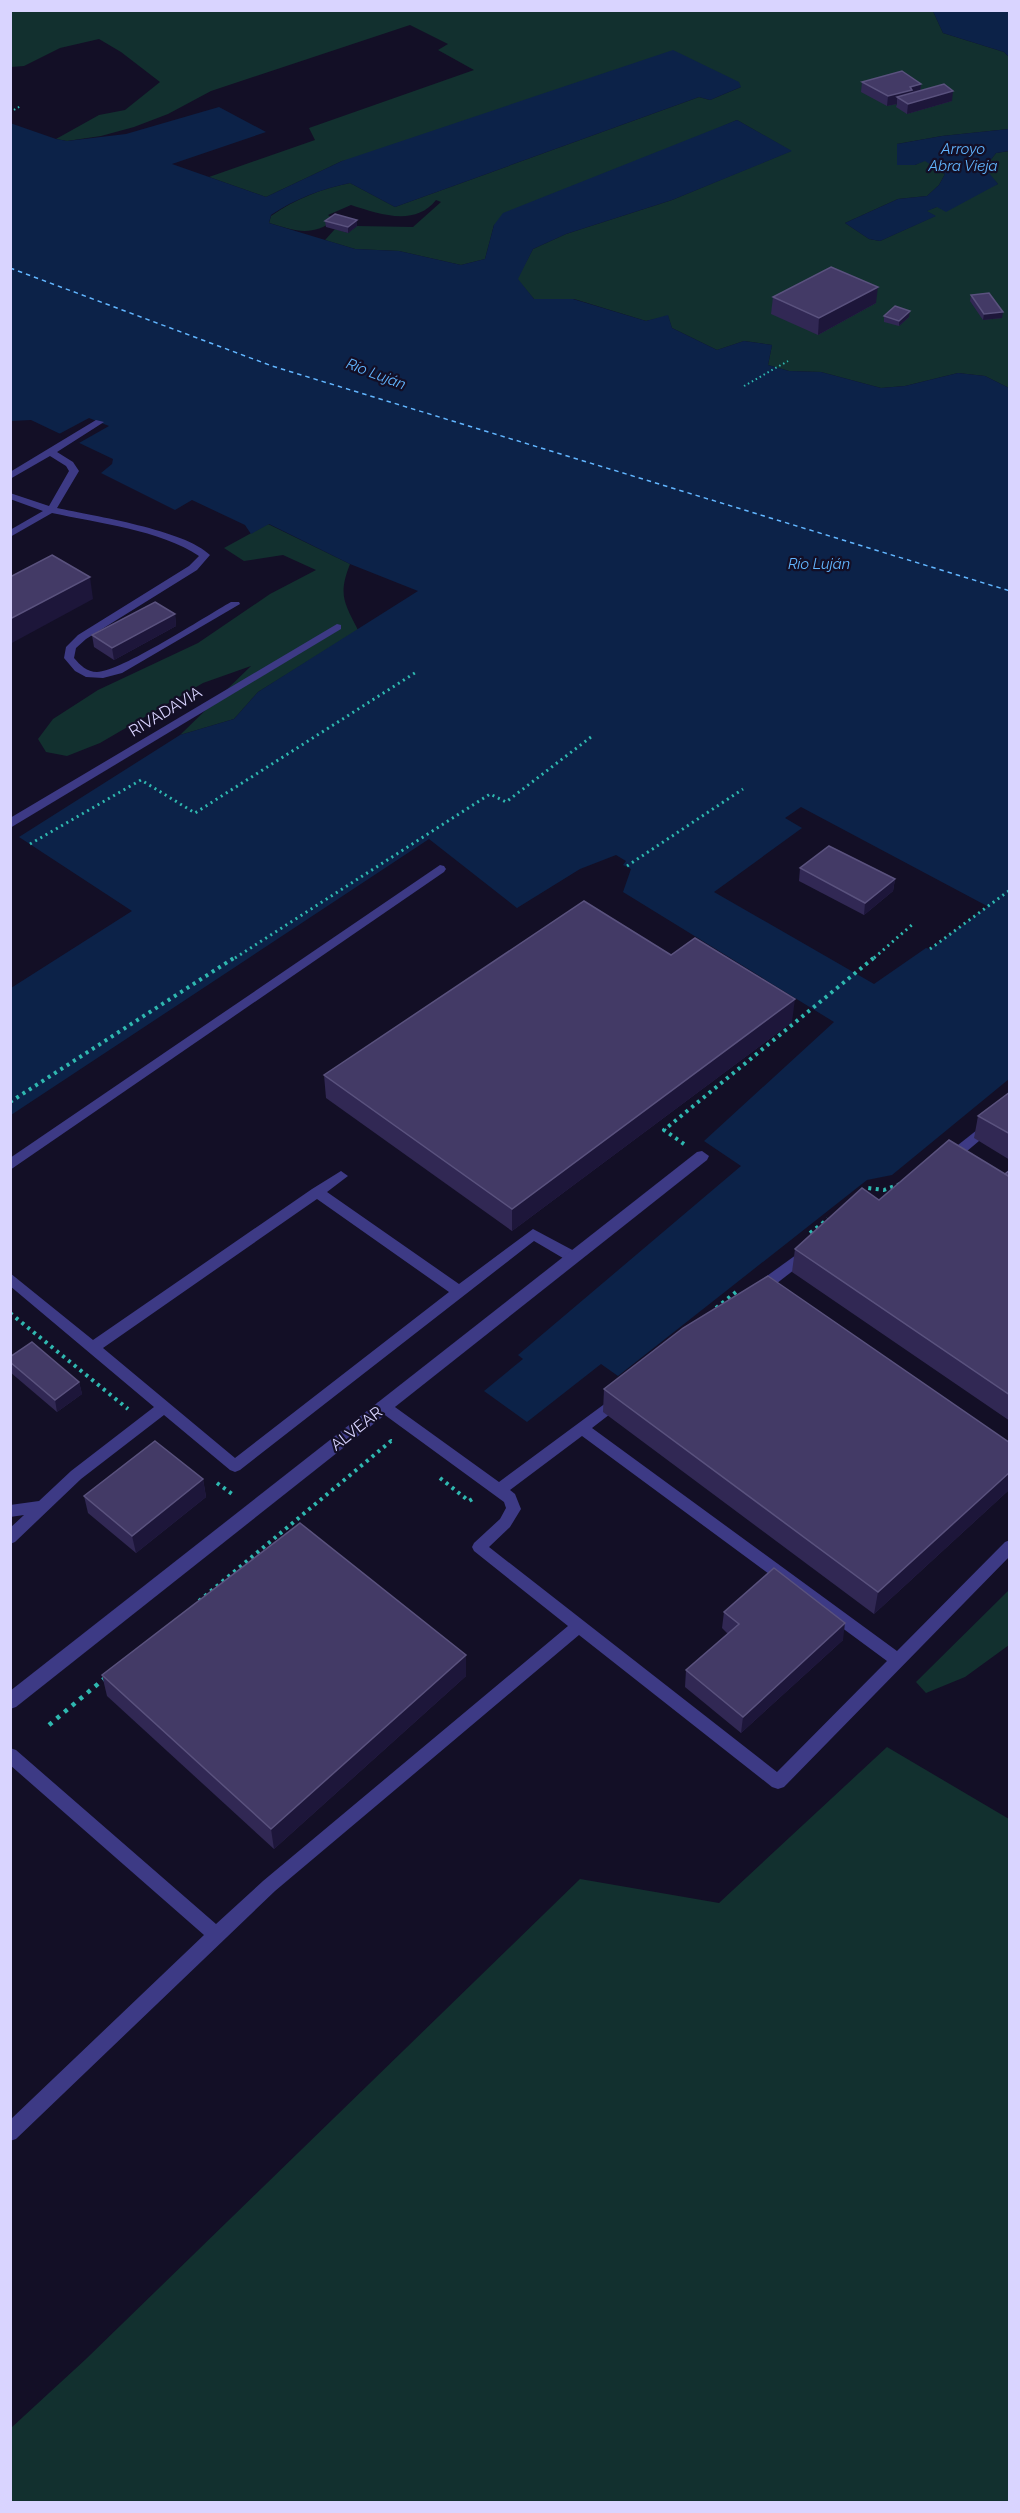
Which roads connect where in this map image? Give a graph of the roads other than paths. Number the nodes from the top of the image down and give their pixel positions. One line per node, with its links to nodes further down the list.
1 (99, 422): 2 (lane)
2 (49, 451): 3 (lane); 5 (lane)
3 (10, 476)
4 (10, 496): 5 (lane)
5 (51, 510): 6 (lane); 7 (lane)
6 (10, 534)
7 (235, 604)
8 (337, 627): 9 (street, RIVADAVIA)
9 (10, 824)
10 (440, 869): 13 (lane)
11 (1010, 1108): 14 (lane)
12 (702, 1156): 18 (street, ALVEAR)
13 (10, 1165)
14 (937, 1170)
15 (341, 1176): 16 (lane)
16 (317, 1192): 20 (lane); 22 (lane)
17 (809, 1243): 21 (lane)
18 (573, 1257): 20 (lane); 24 (street, ALVEAR)
19 (10, 1278): 22 (lane)
20 (460, 1292): 25 (lane)
21 (740, 1297)
22 (93, 1347): 25 (lane)
23 (629, 1391): 26 (lane)
24 (383, 1406): 27 (lane); 34 (street, ALVEAR)
25 (164, 1407): 28 (lane)
26 (582, 1428): 27 (lane); 33 (lane)
27 (497, 1487): 32 (lane)
28 (42, 1507): 29 (lane); 30 (lane)
29 (10, 1511)
30 (10, 1538)
31 (1010, 1546): 33 (lane)
32 (580, 1625): 33 (lane); 36 (lane)
33 (897, 1660)
34 (10, 1702)
35 (10, 1755): 36 (lane)
36 (216, 1935): 37 (lane)
37 (10, 2133)

